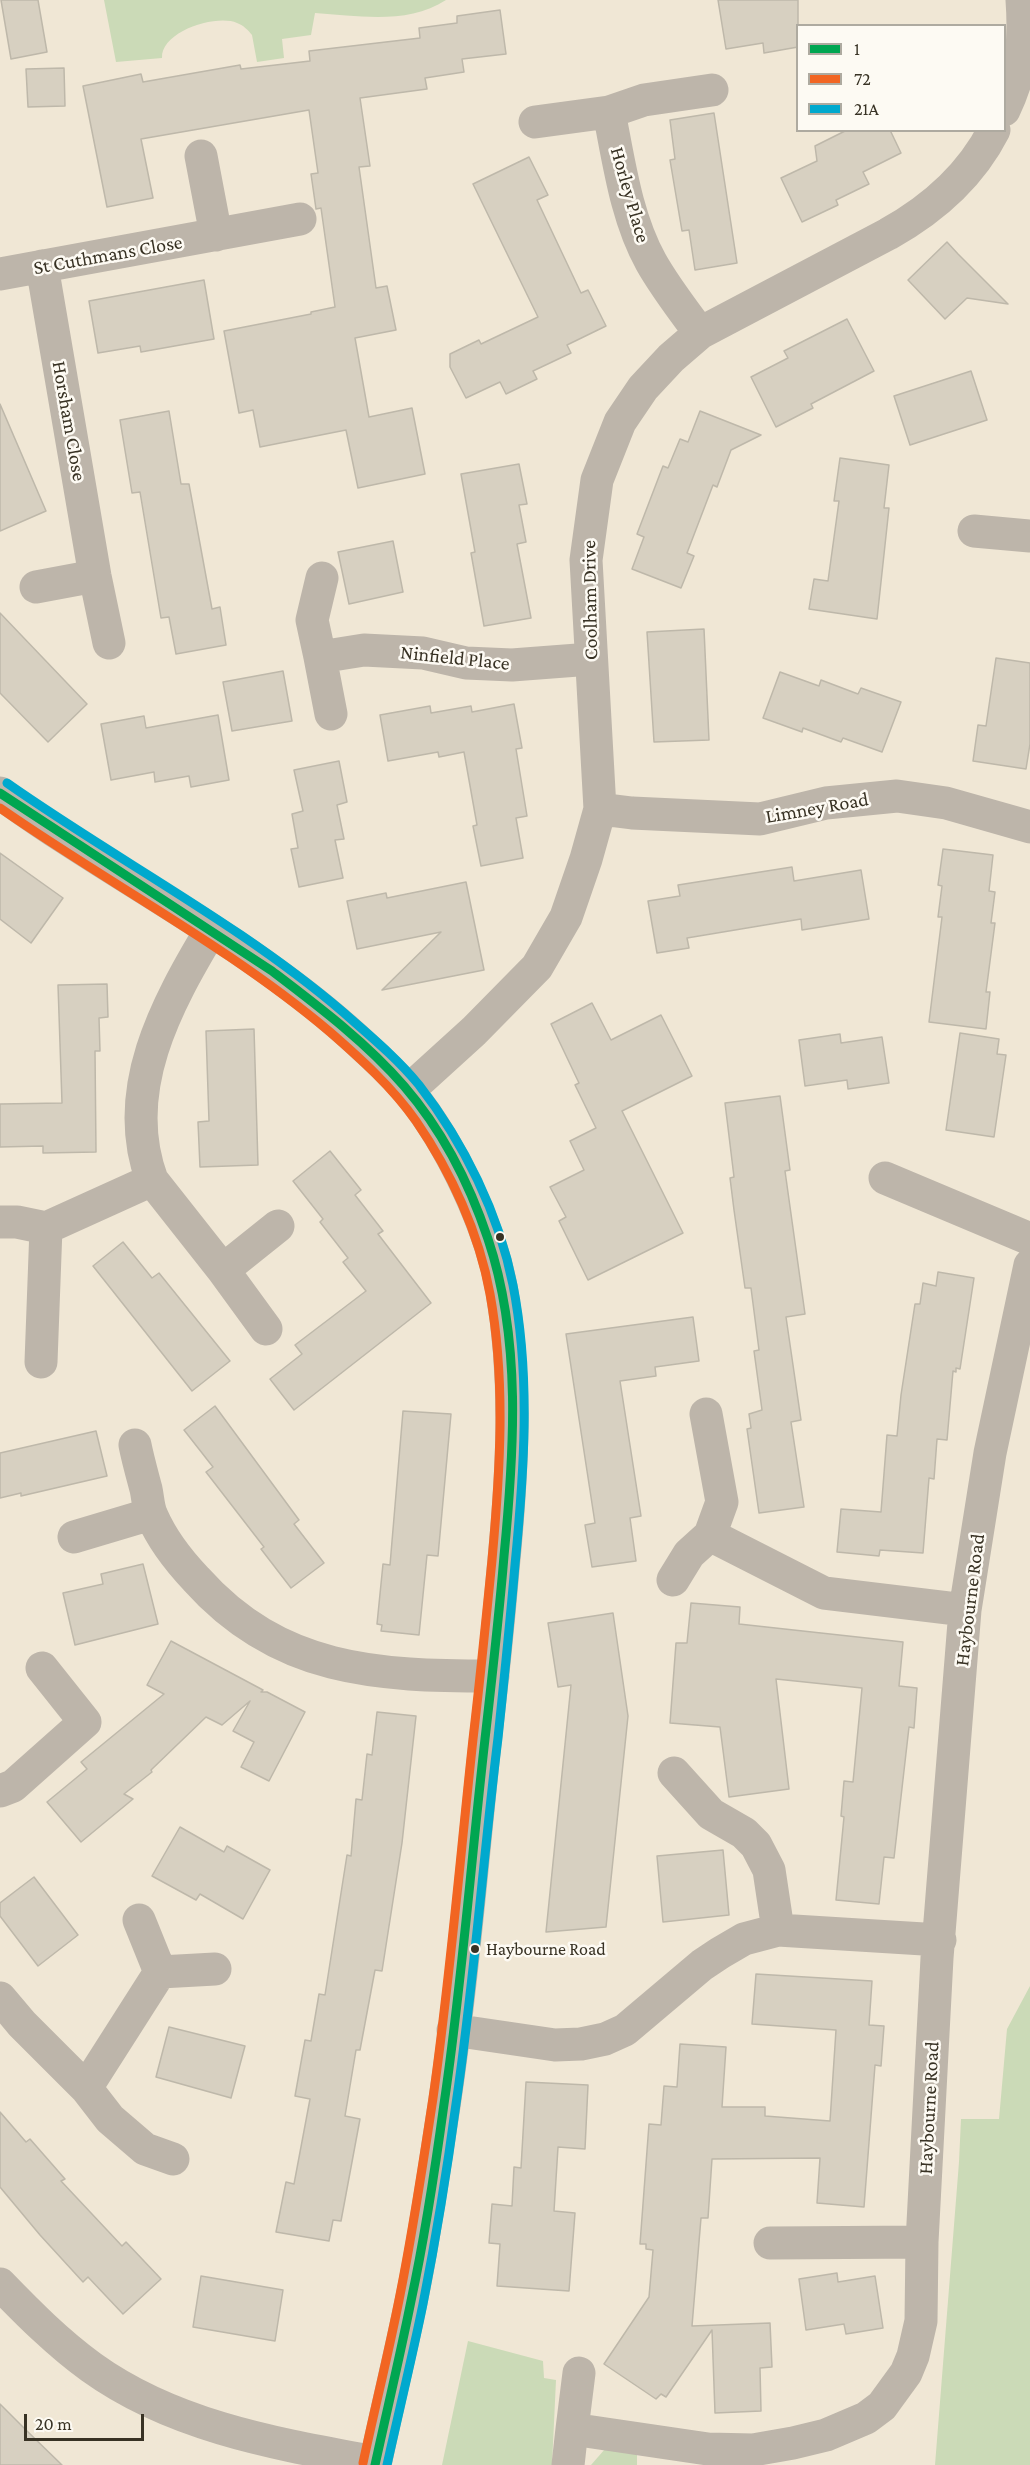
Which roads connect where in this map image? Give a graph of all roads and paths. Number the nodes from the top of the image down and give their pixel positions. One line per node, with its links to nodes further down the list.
1 (1022, 0): 3 (street)
2 (712, 90): 4 (street)
3 (1006, 107)
4 (609, 112): 5 (street); 12 (street, Horley Place)
5 (535, 122)
6 (993, 132): 12 (street, Coolham Drive)
7 (201, 156): 9 (street)
8 (300, 219): 9 (street, St Cuthmans Close)
9 (216, 235): 10 (street, St Cuthmans Close)
10 (42, 266): 11 (street, St Cuthmans Close); 15 (street, Horsham Close)
11 (0, 274)
12 (700, 333): 20 (street, Coolham Drive)
13 (974, 531): 14 (street)
14 (1030, 536)
15 (95, 576): 17 (street); 18 (street, Horsham Close)
16 (322, 578): 19 (street)
17 (36, 587)
18 (109, 643)
19 (320, 657): 20 (street, Ninfield Place); 21 (street)
20 (591, 659): 23 (street, Coolham Drive)
21 (331, 714)
22 (0, 793): 25 (street)
23 (600, 809): 24 (street, Limney Road); 26 (street, Coolham Drive)
24 (1030, 827)
25 (211, 930): 26 (street); 28 (street)
26 (408, 1091): 45 (street)
27 (885, 1178): 32 (street)
28 (152, 1180): 31 (street); 34 (street)
29 (0, 1222): 31 (street)
30 (278, 1226): 34 (street)
31 (46, 1228): 36 (street)
32 (1030, 1239)
33 (1030, 1265): 43 (street, Haybourne Road)
34 (223, 1270): 35 (street)
35 (266, 1329)
36 (41, 1362)
37 (706, 1414): 40 (street)
38 (135, 1445): 39 (street)
39 (151, 1515): 41 (street); 45 (street)
40 (710, 1535): 42 (street); 43 (street)
41 (74, 1537)
42 (673, 1580)
43 (965, 1610): 50 (street, Haybourne Road)
44 (42, 1668): 47 (street)
45 (493, 1676): 54 (street)
46 (674, 1773): 49 (street)
47 (0, 1791)
48 (139, 1920): 52 (street)
49 (778, 1930): 50 (street); 54 (street)
50 (940, 1940): 57 (street, Haybourne Road)
51 (215, 1969): 52 (street)
52 (160, 1972): 55 (street)
53 (0, 1998): 55 (street)
54 (453, 2030): 62 (street)
55 (86, 2088): 56 (street)
56 (173, 2159)
57 (922, 2242): 58 (street); 61 (street, Haybourne Road)
58 (770, 2243)
59 (0, 2284): 62 (street)
60 (579, 2373): 61 (street)
61 (572, 2429): 63 (street)
62 (375, 2464)
63 (568, 2465)

